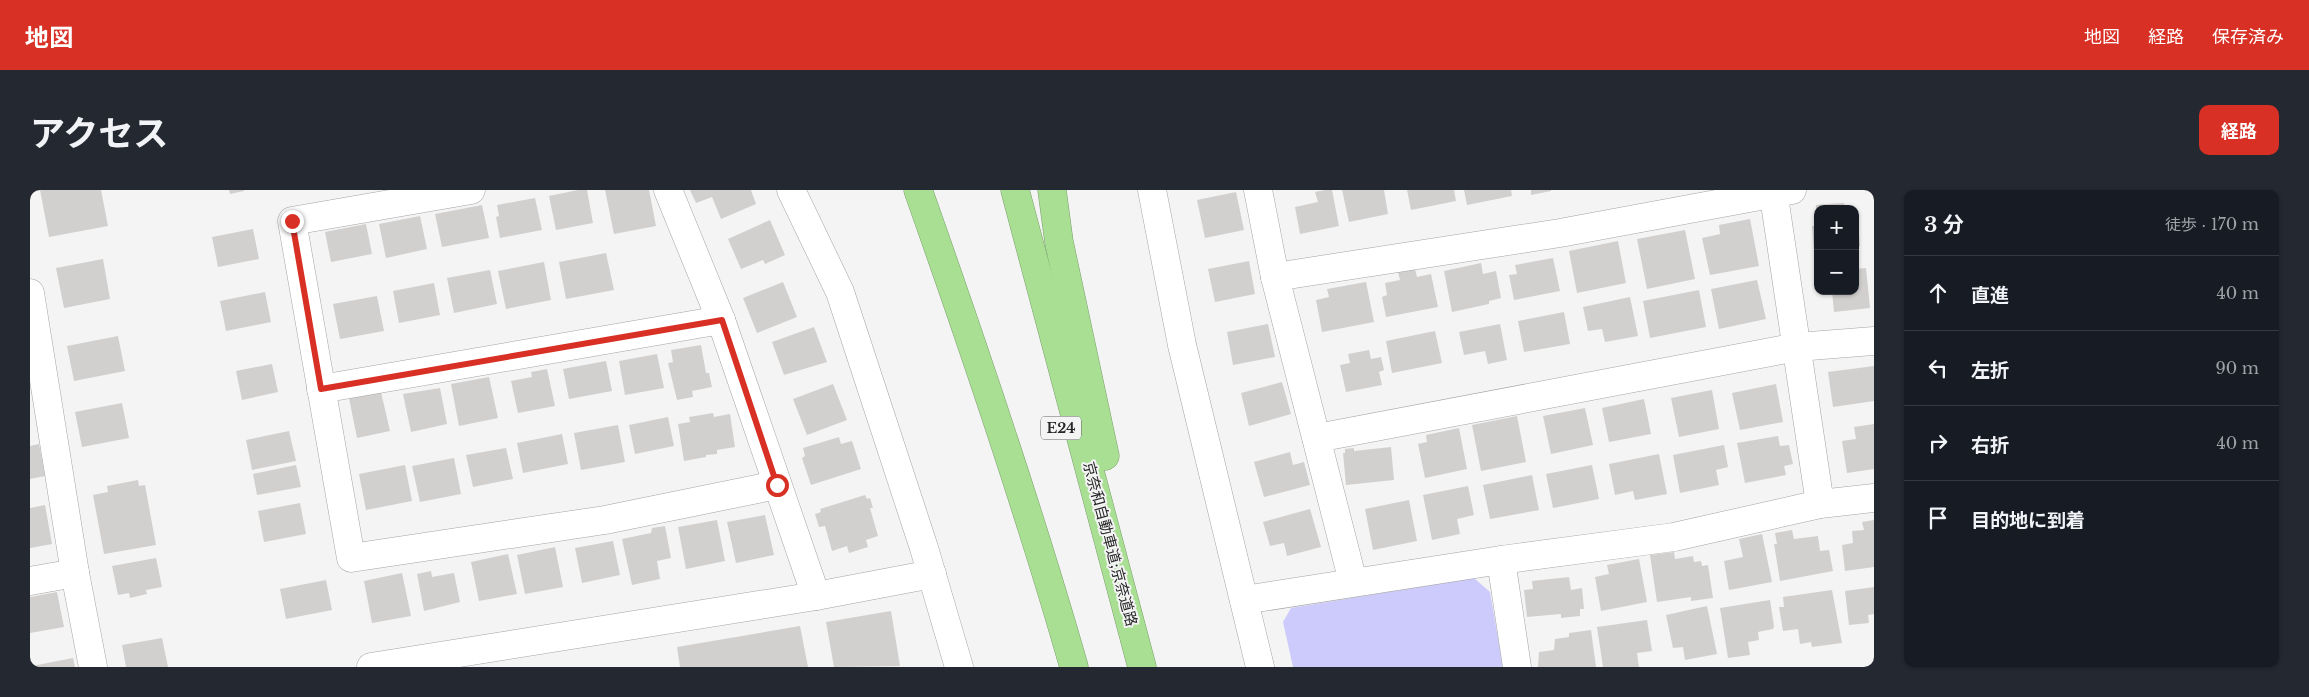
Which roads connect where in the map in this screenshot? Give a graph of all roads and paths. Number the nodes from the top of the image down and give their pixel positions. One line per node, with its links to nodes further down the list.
1 (471, 190): 16 (street)
2 (668, 190): 13 (street)
3 (791, 190): 24 (street)
4 (918, 190): 32 (highway)
5 (997, 190): 33 (highway, 京奈和自動車道;京奈道路 / E24)
6 (1015, 190): 34 (highway, 京奈和自動車道;京奈道路 / E24)
7 (1052, 190): 35 (highway)
8 (1152, 190): 28 (street)
9 (1258, 190): 11 (street)
10 (1779, 191): 11 (street); 15 (street)
11 (1275, 277): 18 (street)
12 (30, 293): 17 (street)
13 (722, 320): 16 (street); 19 (street)
14 (1874, 341): 15 (street)
15 (1797, 347): 18 (street); 21 (street)
16 (321, 389): 19 (street)
17 (41, 420): 23 (street)
18 (1317, 438): 26 (street)
19 (777, 485): 27 (street)
20 (1874, 498): 21 (street)
21 (1820, 504): 22 (street)
22 (1501, 560): 26 (street); 37 (street)
23 (75, 573): 25 (street); 29 (street)
24 (932, 574): 27 (street); 31 (street)
25 (30, 581)
26 (1353, 582): 28 (street)
27 (816, 596): 30 (street)
28 (1244, 600): 36 (street)
29 (93, 667)
30 (371, 667)
31 (959, 667)
32 (1074, 667)
33 (1123, 667)
34 (1142, 667)
35 (1151, 667)
36 (1260, 667)
37 (1517, 667)

